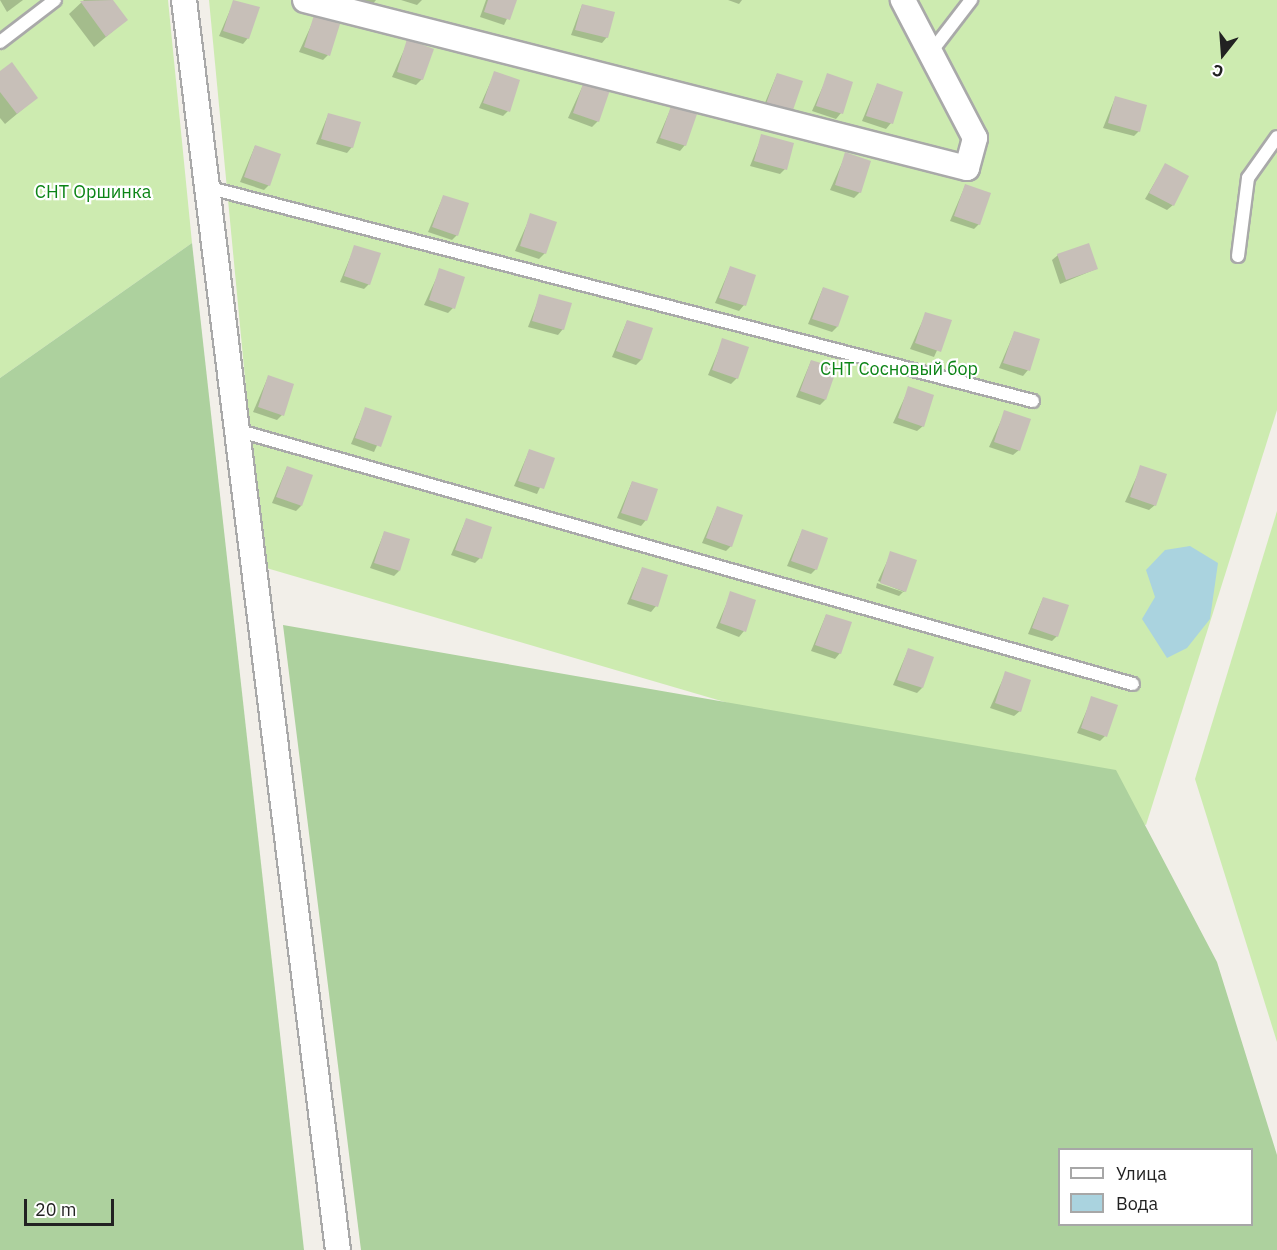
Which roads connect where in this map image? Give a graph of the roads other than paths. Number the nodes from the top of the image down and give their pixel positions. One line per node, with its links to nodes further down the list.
1 (55, 0): 6 (lane)
2 (184, 0): 9 (street)
3 (305, 0): 7 (street)
4 (903, 0): 7 (street)
5 (971, 0): 7 (lane)
6 (0, 42)
7 (931, 52)
8 (1277, 137): 10 (lane)
9 (210, 188): 11 (lane); 12 (street)
10 (1238, 256)
11 (1033, 401)
12 (235, 430): 13 (lane); 14 (street)
13 (1133, 684)
14 (339, 1250)

